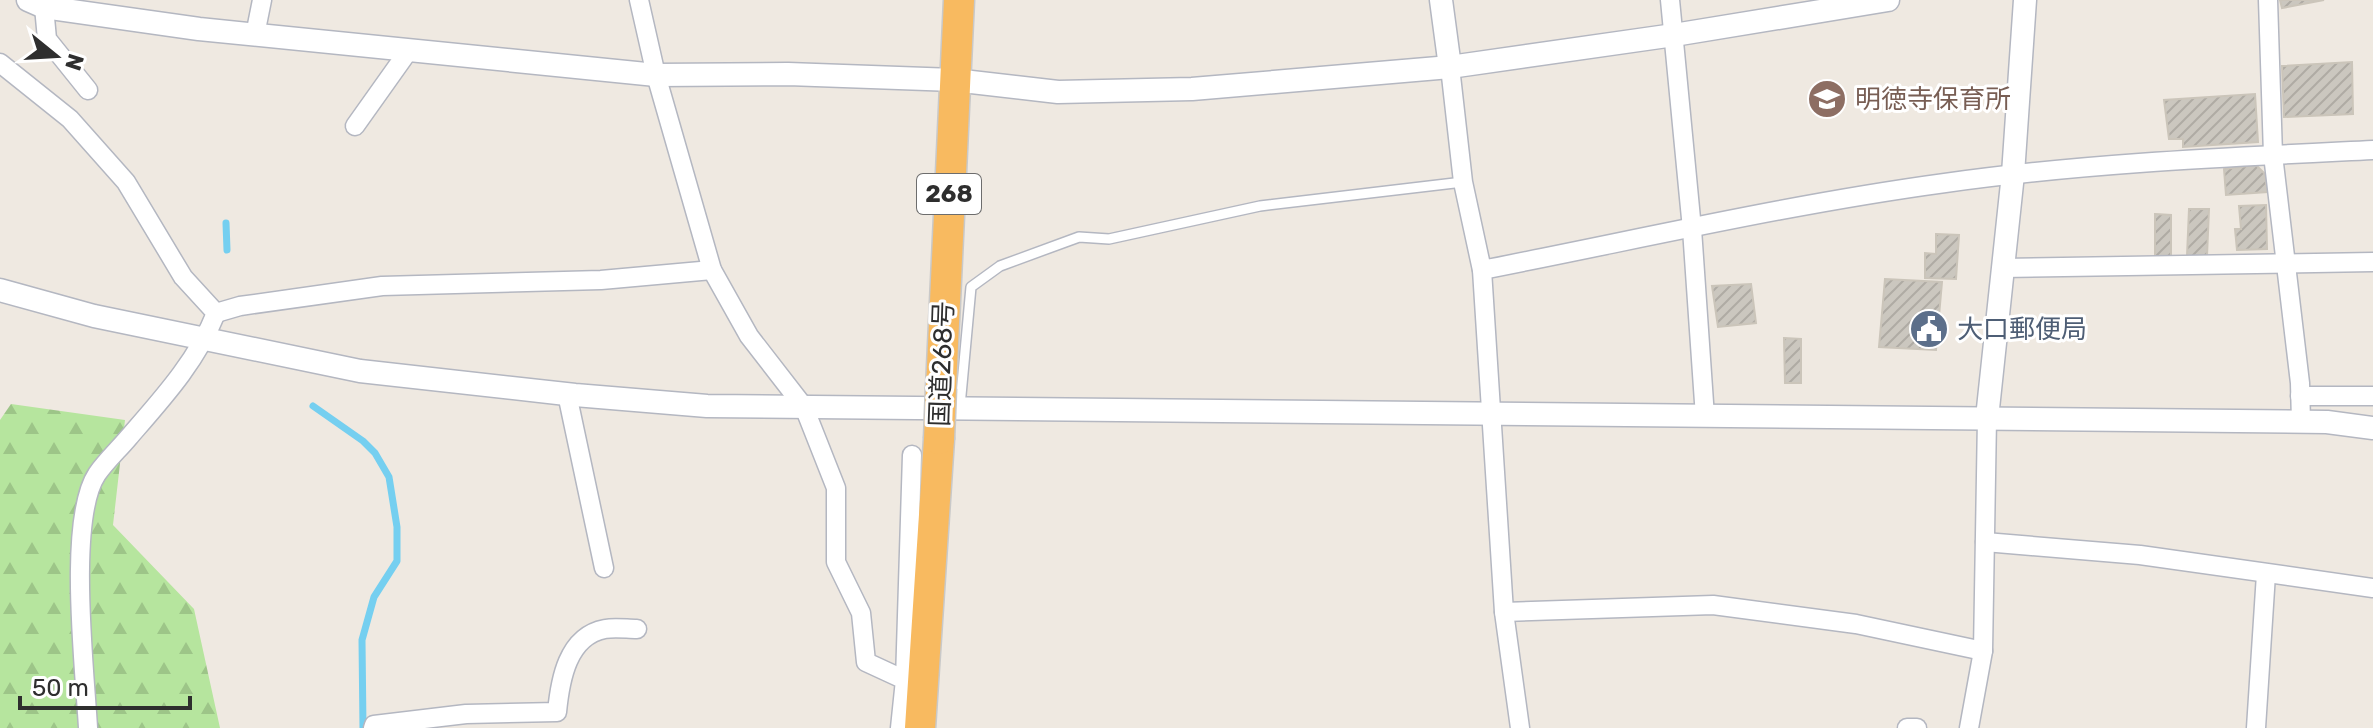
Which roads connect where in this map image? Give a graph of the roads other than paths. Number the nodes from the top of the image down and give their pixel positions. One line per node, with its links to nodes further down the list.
1 (262, 0): 10 (street)
2 (639, 0): 15 (street)
3 (959, 0): 16 (highway, 国道268号 / 268)
4 (1441, 0): 14 (street)
5 (1670, 0): 11 (street)
6 (1888, 0): 11 (street)
7 (2025, 0): 21 (street)
8 (2268, 0): 20 (street)
9 (36, 4): 10 (street); 17 (street)
10 (255, 35): 12 (street)
11 (1674, 35): 14 (street); 23 (street)
12 (409, 50): 15 (street); 18 (street)
13 (0, 63): 30 (street)
14 (1450, 67): 16 (street); 22 (street)
15 (656, 75): 16 (street); 27 (street)
16 (954, 80): 35 (highway, 国道268号 / 268)
17 (88, 90)
18 (355, 126)
19 (2373, 150): 20 (street)
20 (2273, 155): 21 (street); 25 (street)
21 (2013, 174): 23 (street); 26 (street)
22 (1463, 182): 28 (street); 35 (lane)
23 (1692, 229): 28 (street); 38 (street)
24 (2373, 262): 25 (street)
25 (2284, 264): 26 (street); 33 (street)
26 (2002, 268): 39 (street)
27 (712, 270): 30 (street); 36 (street)
28 (1482, 270): 37 (street)
29 (0, 290): 31 (street)
30 (216, 313): 31 (street)
31 (206, 339): 32 (street); 51 (street)
32 (567, 394): 36 (street); 44 (street)
33 (2300, 396): 34 (street); 40 (street)
34 (2373, 396)
35 (951, 399): 36 (street); 37 (street); 54 (highway, 国道268号 / 268, bridge)
36 (804, 407): 50 (street)
37 (1489, 415): 38 (street); 47 (street)
38 (1705, 417): 39 (street)
39 (1987, 418): 40 (street); 43 (street)
40 (2301, 422): 41 (street)
41 (2373, 428)
42 (912, 455): 50 (street)
43 (1985, 542): 45 (street); 49 (street)
44 (604, 568)
45 (2266, 574): 46 (street); 59 (street)
46 (2373, 588)
47 (1504, 612): 49 (street); 55 (street)
48 (637, 629): 52 (street)
49 (1983, 651): 58 (street)
50 (905, 680): 53 (street)
51 (88, 728)
52 (373, 728)
53 (900, 728)
54 (920, 728)
55 (1520, 728)
56 (1907, 728): 57 (street)
57 (1917, 728)
58 (1969, 728)
59 (2256, 728)

